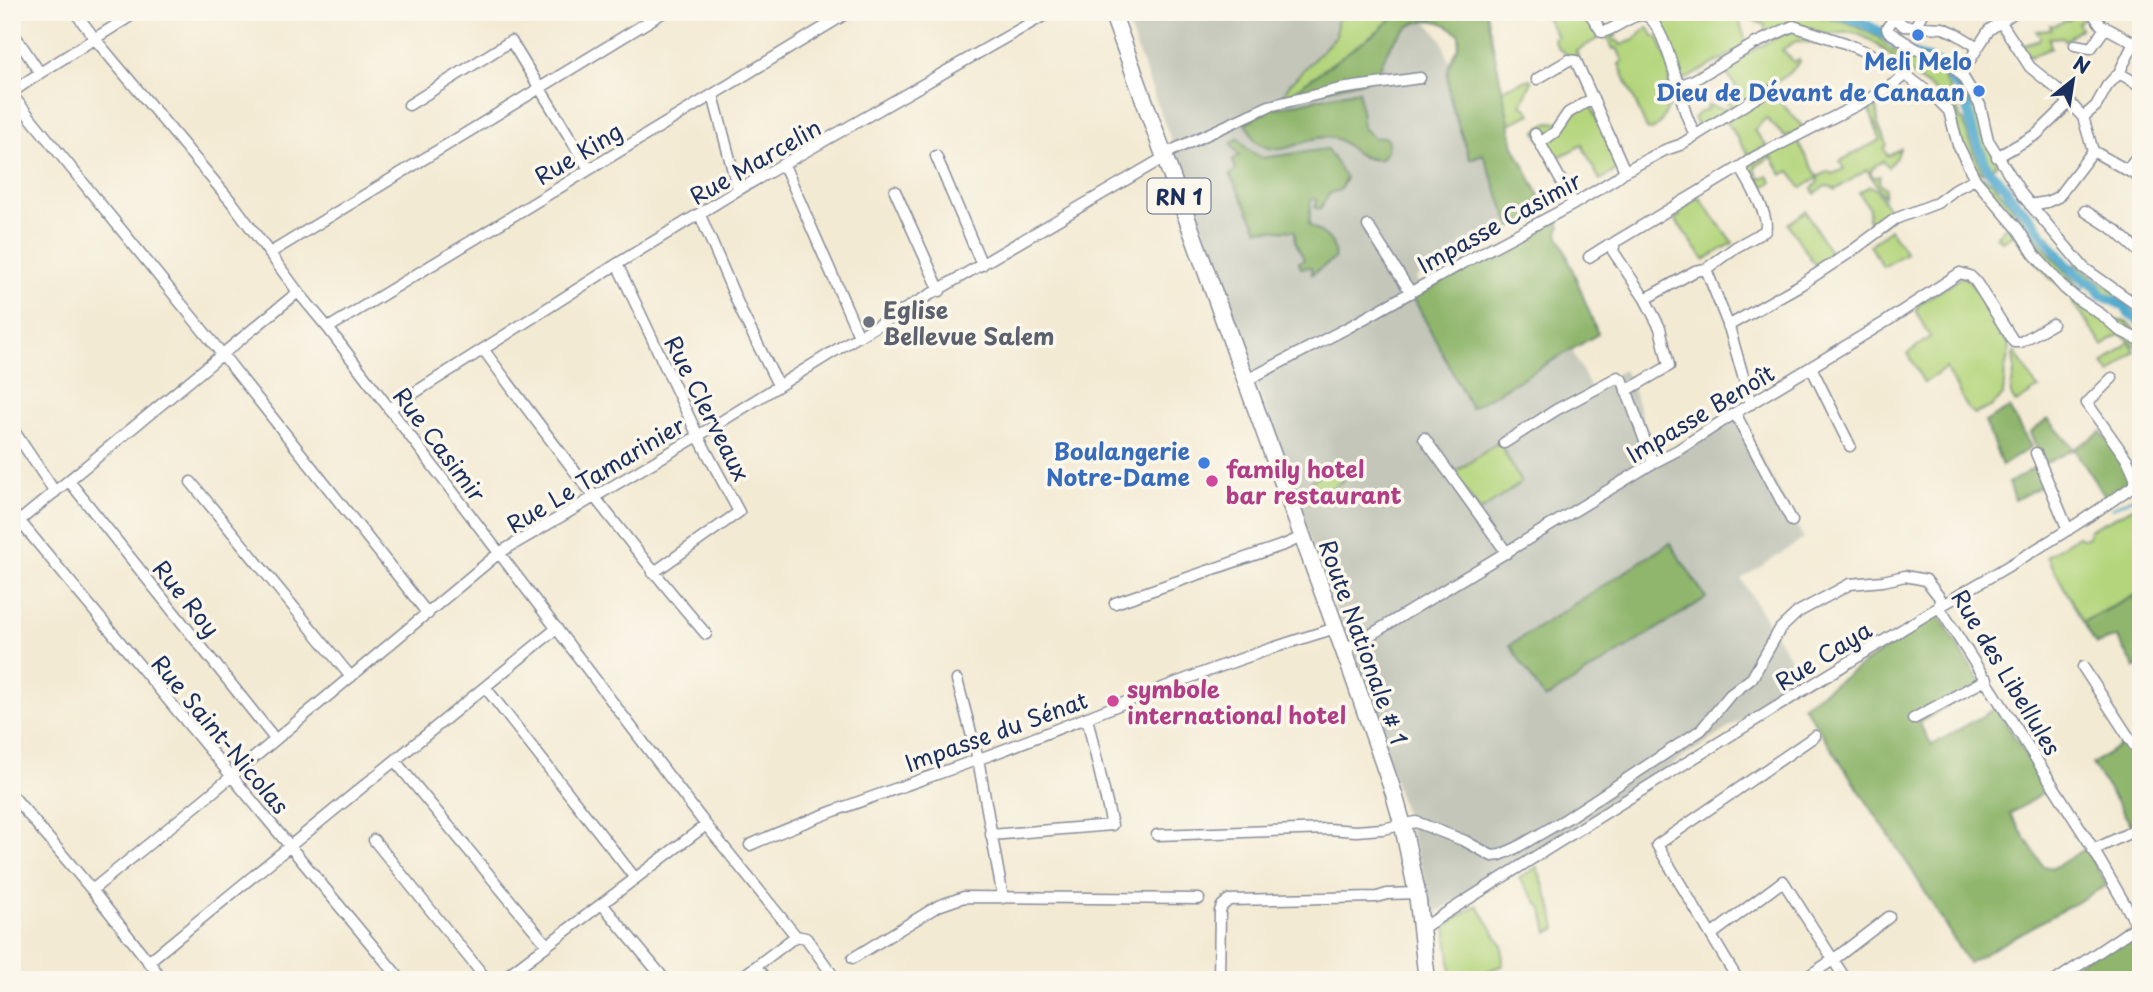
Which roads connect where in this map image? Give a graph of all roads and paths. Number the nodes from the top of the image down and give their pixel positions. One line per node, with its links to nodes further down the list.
1 (75, 12): 17 (street, Rue Casimir)
2 (137, 12): 17 (street)
3 (664, 12): 29 (street)
4 (1050, 12): 43 (street, Rue Marcelin)
5 (1112, 12): 41 (main road, Route Nationale # 1 / RN 1)
6 (1589, 12): 11 (street)
7 (1923, 12): 14 (street)
8 (2015, 12): 13 (street)
9 (2092, 12): 15 (street)
10 (844, 14): 32 (street, Rue King)
11 (1644, 14): 27 (street)
12 (1891, 15): 14 (street); 24 (street)
13 (1999, 17): 20 (street); 34 (street)
14 (1915, 27): 20 (street)
15 (2106, 27): 18 (street); 19 (street)
16 (12, 31): 21 (street)
17 (95, 39): 21 (street); 58 (street, Rue Casimir)
18 (2138, 43): 22 (street)
19 (2075, 45)
20 (1978, 47): 24 (street)
21 (40, 72): 31 (street)
22 (2119, 73): 28 (street); 36 (street)
23 (1906, 74): 27 (street); 44 (street); 49 (street)
24 (1961, 74): 42 (street)
25 (1420, 78): 41 (street, Rue Le Tamarinier)
26 (1537, 79): 33 (street)
27 (1679, 86): 37 (street)
28 (2141, 86)
29 (539, 87): 35 (street); 45 (street); 58 (street)
30 (1767, 91): 37 (street, Impasse Casimir)
31 (12, 94): 75 (street)
32 (713, 95): 45 (street, Rue King); 50 (street)
33 (1593, 98): 47 (street); 52 (street)
34 (2070, 102): 36 (street); 42 (street)
35 (409, 105)
36 (2083, 117): 38 (street)
37 (1695, 136): 47 (street, Impasse Casimir)
38 (2093, 152): 46 (street); 53 (street)
39 (2141, 153): 46 (street)
40 (936, 156): 62 (street)
41 (1165, 157): 62 (street, Rue Le Tamarinier); 78 (main road, Route Nationale # 1 / RN 1)
42 (1997, 157): 53 (street)
43 (784, 165): 50 (street, Rue Marcelin); 72 (street)
44 (1740, 167): 57 (street); 63 (street)
45 (589, 169): 71 (street, Rue King)
46 (2127, 170): 48 (street)
47 (1626, 171): 52 (street, Impasse Casimir)
48 (2141, 178)
49 (1975, 179): 70 (street); 73 (street)
50 (738, 190): 55 (street, Rue Marcelin)
51 (895, 191): 64 (street)
52 (1574, 204): 66 (street, Impasse Casimir)
53 (2030, 205): 68 (street)
54 (2085, 211): 59 (street)
55 (700, 215): 61 (street, Rue Marcelin); 79 (street)
56 (1368, 226): 66 (street)
57 (1613, 245): 60 (street); 67 (street)
58 (270, 253): 65 (street, Rue Casimir)
59 (2141, 254)
60 (1589, 257)
61 (617, 264): 74 (street, Rue Marcelin); 85 (street, Rue Clerveaux)
62 (982, 265): 64 (street, Rue Le Tamarinier)
63 (1706, 269): 67 (street); 70 (street)
64 (940, 290): 72 (street, Rue Le Tamarinier)
65 (298, 292): 71 (street, Rue Casimir); 75 (street)
66 (1411, 293): 78 (street, Impasse Casimir)
67 (1645, 299): 80 (street)
68 (2141, 308)
69 (2052, 324): 76 (street, Impasse Benoît)
70 (1728, 326): 81 (street)
71 (328, 328): 82 (street, Rue Casimir)
72 (859, 336): 79 (street, Rue Le Tamarinier)
73 (2141, 341)
74 (483, 349): 82 (street, Rue Marcelin); 95 (street)
75 (222, 354): 91 (street); 105 (street)
76 (1811, 368): 81 (street, Impasse Benoît); 88 (street)
77 (2112, 378): 93 (street, Rue Caya)
78 (1245, 381): 99 (main road, Route Nationale # 1 / RN 1)
79 (778, 385): 85 (street, Rue Le Tamarinier)
80 (1626, 391): 87 (street); 90 (street)
81 (1751, 404): 83 (street, Impasse Benoît)
82 (389, 409): 100 (street, Rue Casimir)
83 (1735, 413): 90 (street, Impasse Benoît); 97 (street)
84 (12, 428): 94 (street)
85 (698, 436): 95 (street, Rue Le Tamarinier); 102 (street, Rue Clerveaux)
86 (1424, 438): 101 (street)
87 (1504, 443)
88 (1850, 446)
89 (2036, 453): 98 (street)
90 (1653, 463): 101 (street, Impasse Benoît)
91 (69, 481): 94 (street); 118 (street, Rue Roy)
92 (191, 482): 111 (street)
93 (2137, 483): 98 (street, Rue Caya)
94 (55, 492): 96 (street)
95 (593, 498): 100 (street, Rue Le Tamarinier); 102 (street)
96 (15, 520): 122 (street, Rue Saint-Nicolas)
97 (1792, 521)
98 (2068, 530): 104 (street, Rue Caya)
99 (1302, 537): 103 (street); 107 (main road, Route Nationale # 1 / RN 1)
100 (499, 553): 105 (street, Rue Le Tamarinier); 106 (street, Rue Casimir)
101 (1507, 553): 109 (street, Impasse Benoît)
102 (653, 573): 108 (street)
103 (1115, 603)
104 (1939, 607): 112 (street, Rue des Libellules); 125 (street, Rue des Libellules); 141 (street, Rue Caya)
105 (428, 614): 111 (street, Rue Le Tamarinier)
106 (557, 628): 114 (street); 124 (street, Rue Casimir)
107 (1336, 628): 109 (main road, Route Nationale # 1 / RN 1); 115 (street, Impasse du Sénat)
108 (706, 634)
109 (1343, 650): 125 (main road, Route Nationale # 1 / RN 1)
110 (2083, 667): 119 (street)
111 (351, 677): 118 (street, Rue Le Tamarinier)
112 (1987, 679): 116 (street); 132 (street, Rue des Libellules)
113 (957, 680): 120 (street)
114 (485, 687): 121 (street); 133 (street)
115 (1087, 718): 120 (street, Impasse du Sénat); 127 (street)
116 (1913, 719)
117 (1815, 736): 142 (street)
118 (275, 739): 122 (street, Rue Le Tamarinier)
119 (2141, 755)
120 (978, 760): 127 (street); 130 (street, Impasse du Sénat)
121 (395, 761): 131 (street); 144 (street)
122 (230, 776): 131 (street, Rue Saint-Nicolas); 134 (street, Rue Le Tamarinier)
123 (12, 795): 134 (street)
124 (706, 825): 133 (street); 143 (street, Rue Casimir)
125 (1403, 825): 128 (street); 135 (main road, Route Nationale # 1 / RN 1)
126 (2141, 825): 132 (street)
127 (991, 835): 136 (street)
128 (1157, 835)
129 (374, 840): 151 (street)
130 (750, 845)
131 (289, 847): 147 (street); 150 (street, Rue Saint-Nicolas)
132 (2093, 850): 140 (street, Rue des Libellules)
133 (635, 878): 138 (street)
134 (92, 890): 147 (street)
135 (1417, 893): 141 (main road, Route Nationale # 1 / RN 1); 157 (street)
136 (1003, 898): 137 (street); 145 (street)
137 (1199, 899)
138 (601, 904): 144 (street); 153 (street)
139 (1889, 917): 146 (street)
140 (2139, 927): 162 (street)
141 (1421, 929): 158 (main road, Route Nationale # 1 / RN 1)
142 (1711, 935): 146 (street); 159 (street)
143 (796, 936): 148 (street); 156 (street, Rue Casimir)
144 (547, 945): 152 (street)
145 (853, 958)
146 (1833, 960): 160 (street); 161 (street)
147 (148, 962): 149 (street)
148 (756, 967): 154 (street); 155 (street)
149 (163, 980)
150 (401, 980)
151 (486, 980)
152 (501, 980)
153 (665, 980)
154 (738, 980)
155 (767, 980)
156 (836, 980)
157 (1219, 980)
158 (1427, 980)
159 (1738, 980)
160 (1802, 980)
161 (1846, 980)
162 (2057, 980)

